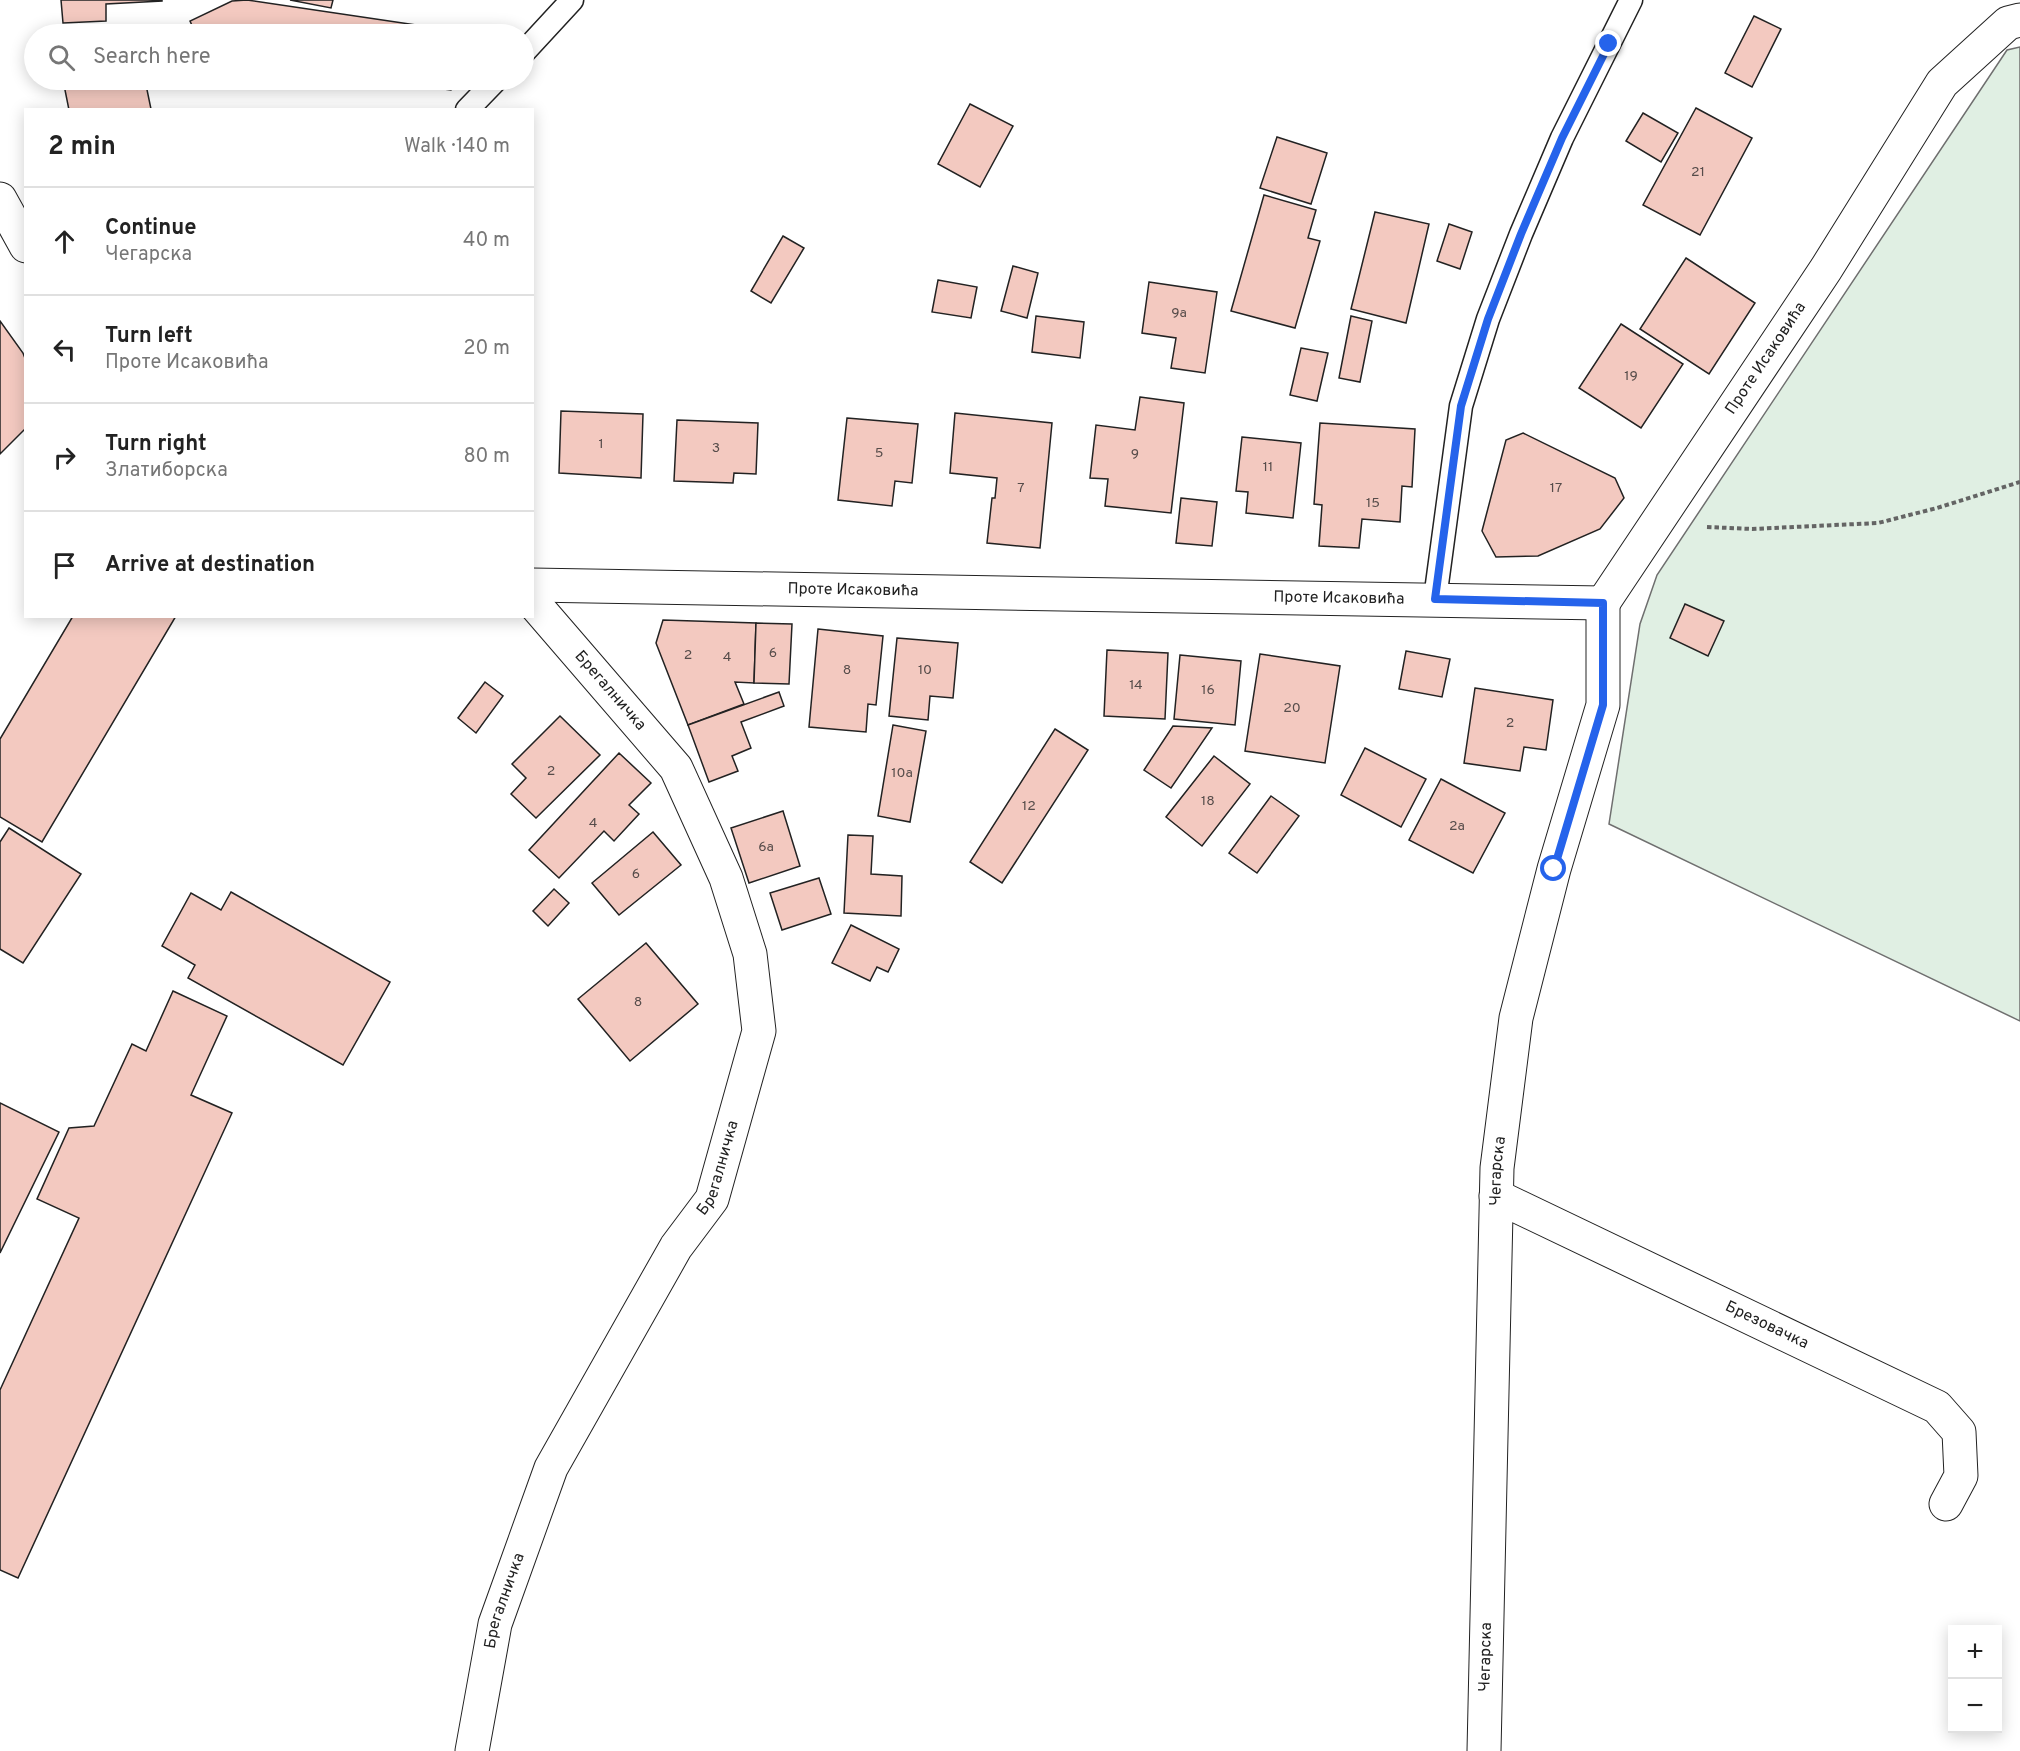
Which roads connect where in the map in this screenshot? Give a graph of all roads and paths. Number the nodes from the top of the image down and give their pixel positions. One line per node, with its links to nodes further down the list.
1 (572, 0): 4 (lane)
2 (1630, 0): 12 (lane)
3 (2020, 20): 10 (street, Проте Исаковића)
4 (534, 41)
5 (486, 90): 6 (lane)
6 (469, 108)
7 (0, 199): 8 (street)
8 (24, 242)
9 (2020, 482): 10 (path)
10 (1655, 524): 14 (street, Проте Исаковића)
11 (534, 585): 12 (street, Проте Исаковића)
12 (1435, 599): 14 (street, Проте Исаковића)
13 (534, 603): 17 (street, Брегалничка)
14 (1603, 603): 15 (street, Чегарска)
15 (1496, 1196): 16 (street, Брезовачка); 18 (street, Чегарска)
16 (1946, 1504)
17 (472, 1751)
18 (1484, 1751)

